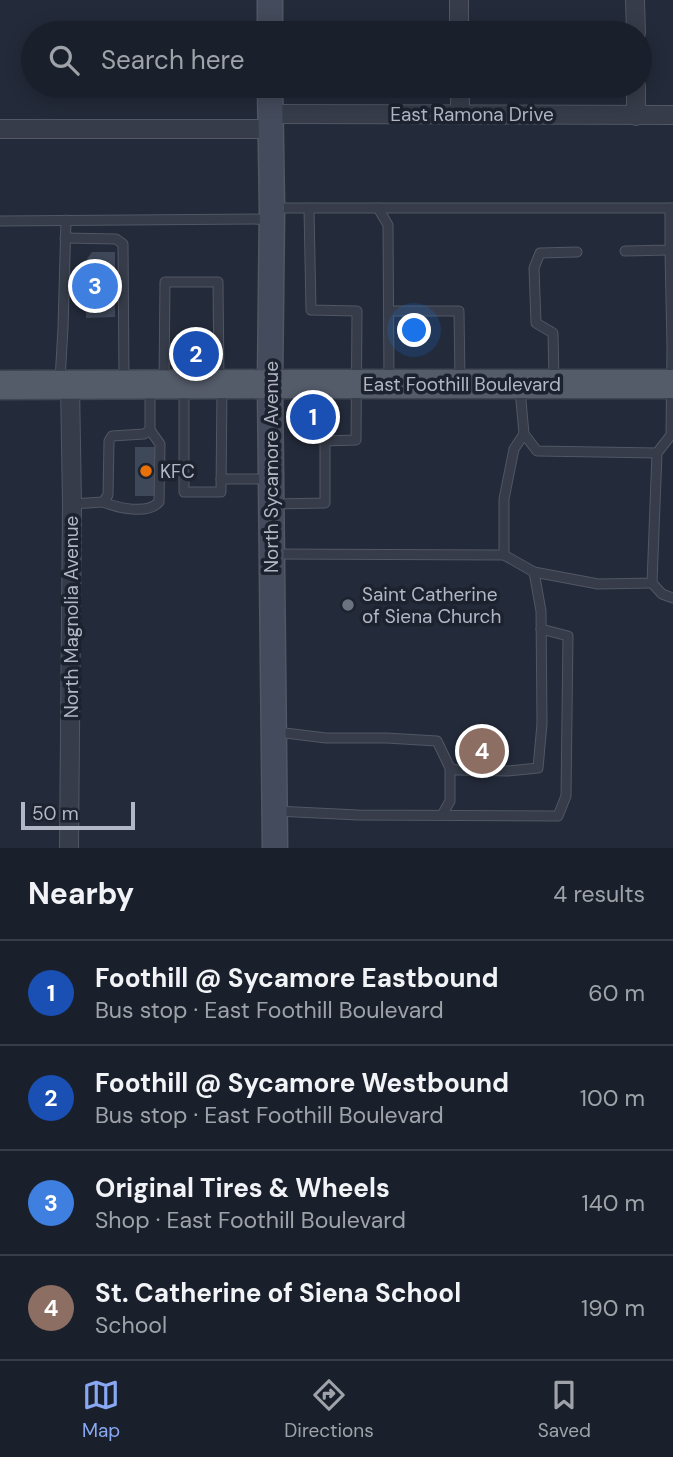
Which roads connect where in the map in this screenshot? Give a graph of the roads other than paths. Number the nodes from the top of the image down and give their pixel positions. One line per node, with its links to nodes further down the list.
1 (270, 0): 4 (street)
2 (459, 0): 5 (street)
3 (635, 0): 6 (street)
4 (270, 21)
5 (459, 21)
6 (636, 21)
7 (270, 98): 13 (street, North Sycamore Avenue)
8 (460, 98): 10 (street)
9 (636, 98): 12 (street)
10 (460, 114): 12 (street, East Ramona Drive); 13 (street, East Ramona Drive)
11 (673, 115): 12 (street, East Ramona Drive)
12 (636, 116)
13 (270, 121): 14 (street, East Ramona Drive); 18 (street, North Sycamore Avenue)
14 (0, 129)
15 (309, 208): 16 (lane); 18 (lane); 29 (lane)
16 (378, 208): 17 (lane); 25 (lane)
17 (672, 208): 22 (lane)
18 (272, 213): 20 (lane); 28 (street, North Sycamore Avenue)
19 (0, 220): 20 (lane)
20 (66, 220): 21 (lane)
21 (65, 238): 26 (lane); 36 (lane)
22 (671, 250): 23 (lane); 34 (lane)
23 (625, 251)
24 (576, 252): 33 (lane)
25 (388, 311): 30 (lane); 31 (lane)
26 (155, 384): 27 (main road, East Foothill Boulevard); 27 (lane); 36 (main road, East Foothill Boulevard); 37 (lane); 41 (lane)
27 (221, 384): 28 (main road, East Foothill Boulevard); 41 (lane)
28 (270, 384): 29 (main road, East Foothill Boulevard); 42 (street, North Sycamore Avenue)
29 (356, 384): 30 (main road, East Foothill Boulevard); 45 (lane)
30 (389, 384): 31 (main road, East Foothill Boulevard)
31 (460, 384): 32 (main road, East Foothill Boulevard)
32 (519, 384): 33 (main road, East Foothill Boulevard); 38 (lane)
33 (554, 384): 34 (main road, East Foothill Boulevard)
34 (673, 384): 39 (lane)
35 (0, 385): 36 (main road, East Foothill Boulevard)
36 (65, 385): 44 (street, North Magnolia Avenue)
37 (150, 429): 43 (lane); 43 (lane)
38 (524, 433): 40 (lane); 47 (lane)
39 (672, 436): 40 (lane)
40 (657, 453): 49 (lane)
41 (222, 479): 42 (lane)
42 (271, 479): 45 (street, North Sycamore Avenue)
43 (103, 502): 44 (lane)
44 (72, 504): 56 (street, North Magnolia Avenue)
45 (271, 504): 46 (street, North Sycamore Avenue)
46 (272, 554): 47 (lane); 52 (street, North Sycamore Avenue)
47 (505, 555): 48 (lane)
48 (534, 572): 49 (lane); 51 (lane)
49 (652, 583): 50 (lane)
50 (673, 597)
51 (541, 629): 53 (lane); 55 (lane)
52 (274, 732): 53 (lane); 54 (street, North Sycamore Avenue)
53 (450, 768): 55 (lane)
54 (275, 811): 55 (lane); 57 (street, North Sycamore Avenue)
55 (442, 815)
56 (69, 848)
57 (275, 848)

